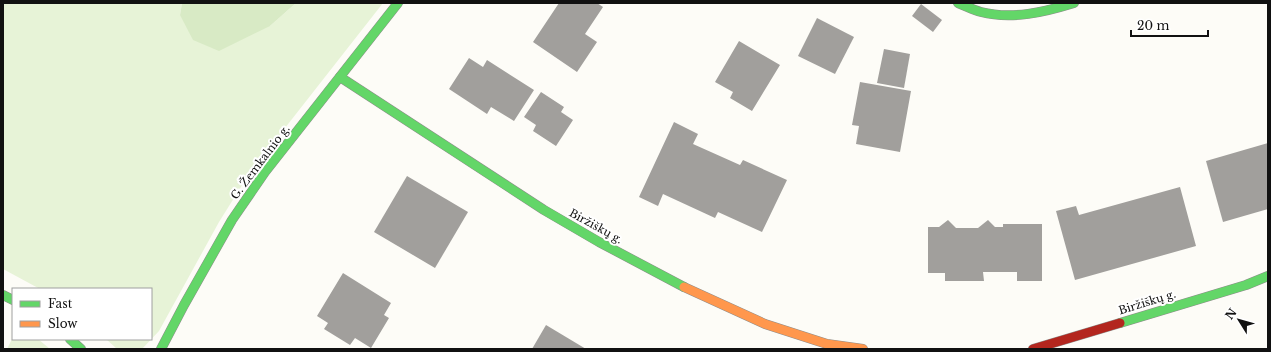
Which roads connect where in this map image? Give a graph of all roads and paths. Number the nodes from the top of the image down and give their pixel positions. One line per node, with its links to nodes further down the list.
1 (398, 3): 4 (street, G. Žemkalnio g.)
2 (958, 3): 3 (street)
3 (1074, 3)
4 (340, 77): 10 (street, G. Žemkalnio g.); 11 (street, Biržiškų g.)
5 (1268, 276): 12 (street, Biržiškų g.)
6 (3, 295): 7 (street)
7 (12, 300)
8 (71, 340): 9 (street)
9 (81, 349)
10 (161, 349)
11 (863, 349)
12 (1033, 349)

